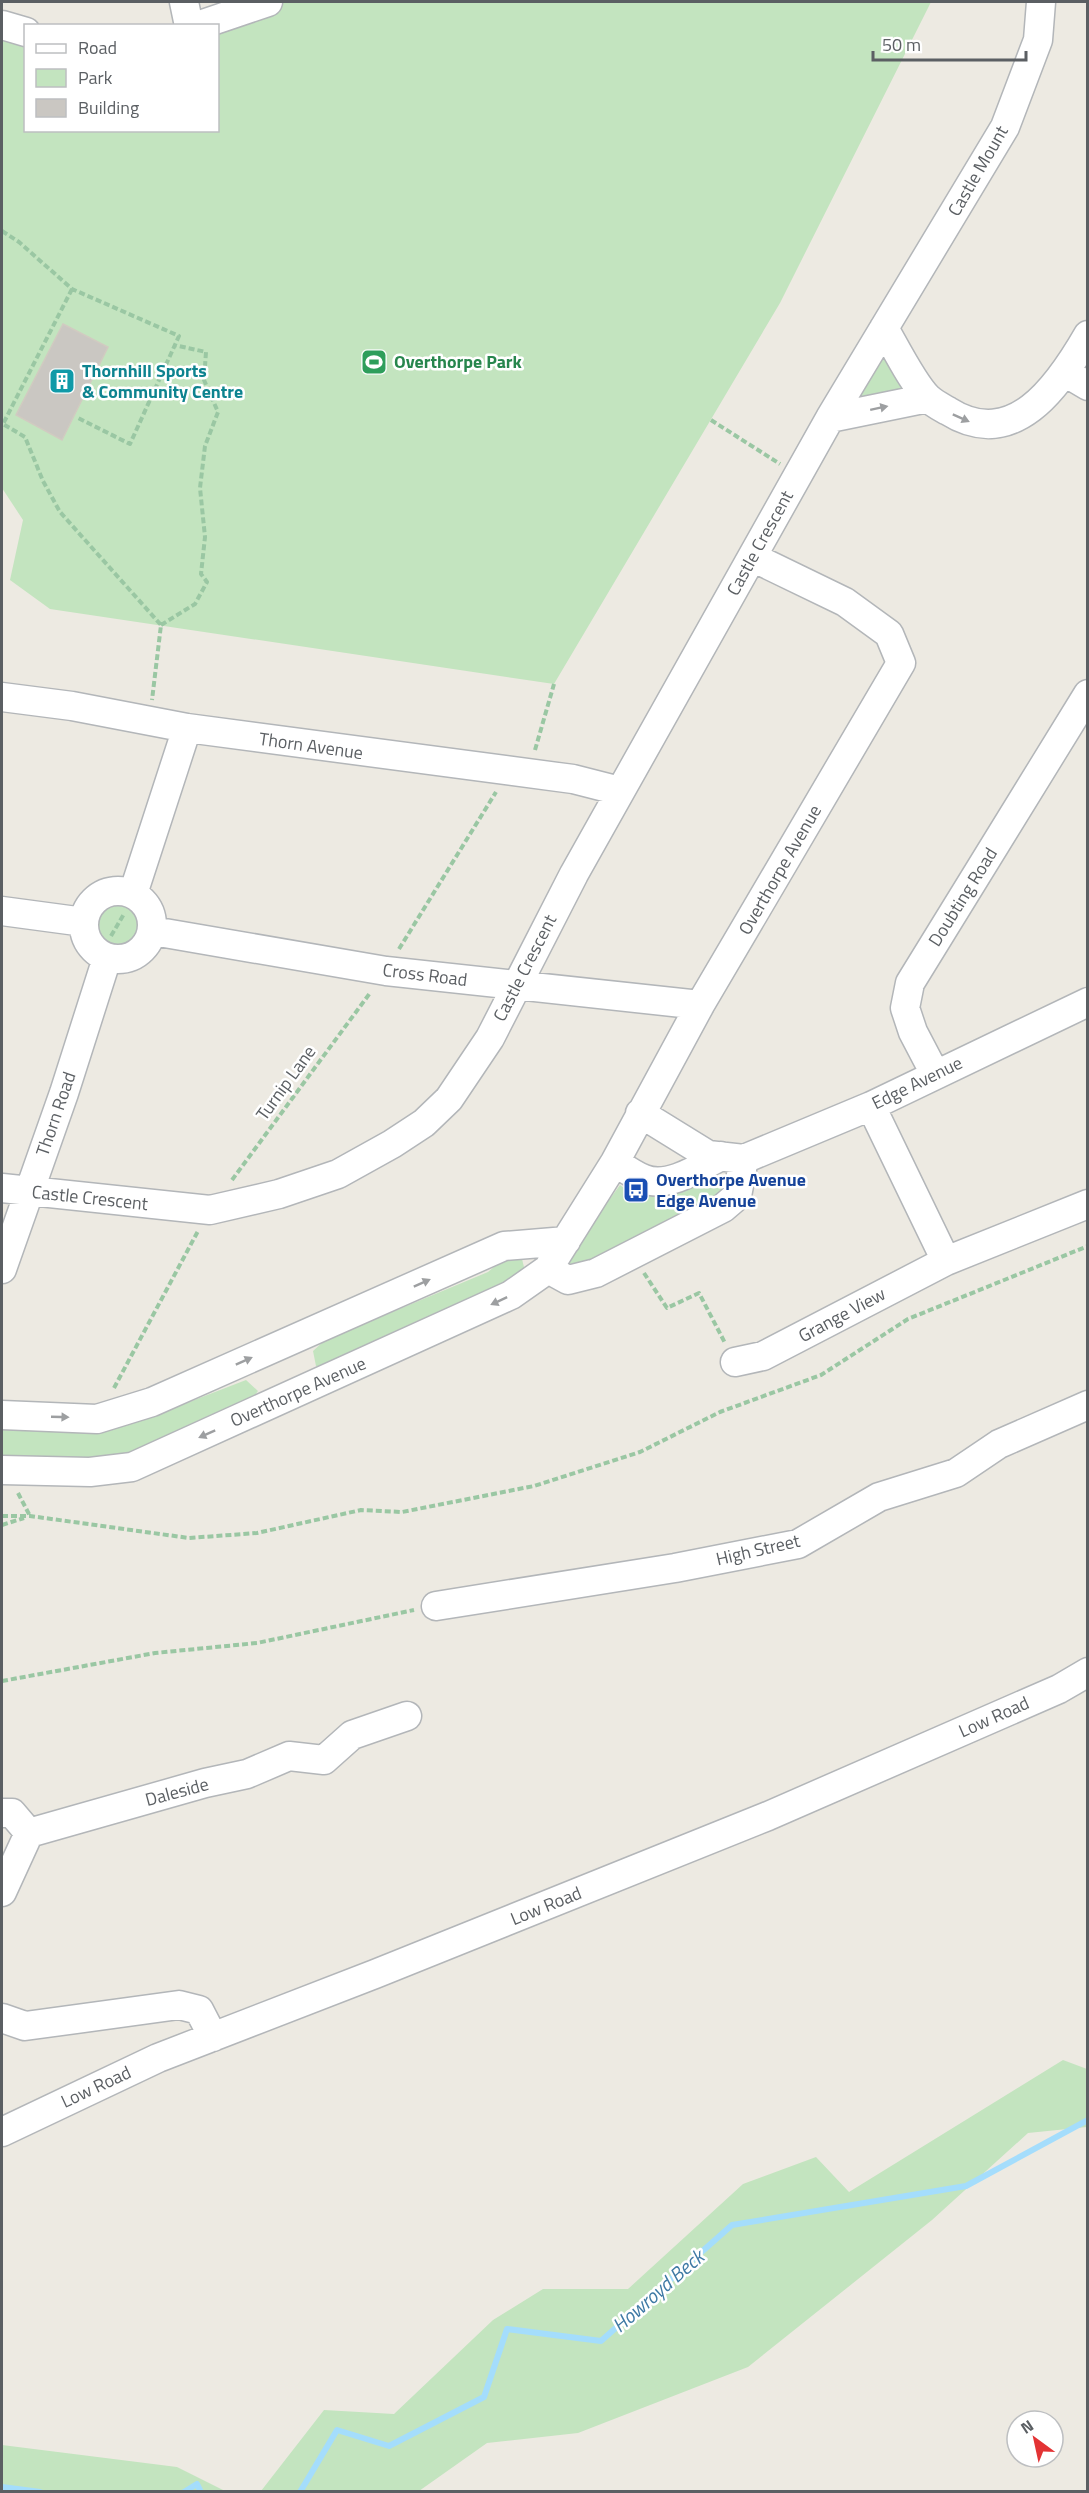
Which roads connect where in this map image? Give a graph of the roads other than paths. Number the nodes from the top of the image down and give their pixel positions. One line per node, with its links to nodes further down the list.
1 (184, 2): 4 (street)
2 (268, 2): 5 (street)
3 (1041, 2): 8 (street, Castle Mount)
4 (189, 24)
5 (202, 24)
6 (2, 25): 7 (street)
7 (24, 31)
8 (884, 328): 11 (street); 12 (street, Castle Mount)
9 (1088, 335): 10 (street)
10 (1077, 379): 11 (street, one-way to 10)
11 (928, 398): 12 (street, one-way to 11)
12 (830, 418): 13 (street, Castle Crescent)
13 (752, 557): 18 (street, Castle Crescent); 26 (street, Overthorpe Avenue)
14 (1088, 694): 17 (street, Doubting Road)
15 (2, 697): 16 (street, Thorn Avenue)
16 (187, 728): 18 (street, Thorn Avenue); 19 (street)
17 (1077, 733): 27 (street, Doubting Road)
18 (620, 791): 24 (street, Castle Crescent)
19 (135, 895): 21 (street); 22 (street)
20 (2, 911): 21 (street)
21 (84, 922): 23 (street)
22 (153, 931): 23 (street); 24 (street, Cross Road)
23 (103, 956): 33 (street, Thorn Road)
24 (517, 986): 26 (street, Cross Road); 33 (street, Castle Crescent)
25 (1088, 1002): 27 (street, Edge Avenue)
26 (700, 1005): 29 (street, Overthorpe Avenue)
27 (935, 1074): 28 (street, Edge Avenue)
28 (871, 1106): 30 (street, Edge Avenue); 36 (street)
29 (640, 1113): 30 (street); 31 (street, Overthorpe Avenue)
30 (732, 1157): 31 (street, Edge Avenue); 38 (street)
31 (615, 1162): 35 (street, Overthorpe Avenue)
32 (2, 1188): 33 (street, Castle Crescent)
33 (29, 1191): 37 (street, Thorn Road)
34 (1088, 1204): 36 (street, Grange View)
35 (566, 1241): 38 (street, Overthorpe Avenue); 41 (street, one-way to 35)
36 (946, 1261): 39 (street, Grange View)
37 (2, 1269)
38 (548, 1269): 42 (street, Overthorpe Avenue, one-way to 42)
39 (735, 1362)
40 (1088, 1405): 43 (street, High Street)
41 (2, 1415)
42 (2, 1470)
43 (436, 1606)
44 (1088, 1672): 50 (street, Low Road)
45 (407, 1716): 47 (street, Daleside)
46 (2, 1813): 47 (street)
47 (29, 1833): 48 (street)
48 (2, 1892)
49 (2, 2018): 50 (street)
50 (213, 2037): 51 (street, Low Road)
51 (2, 2132)

